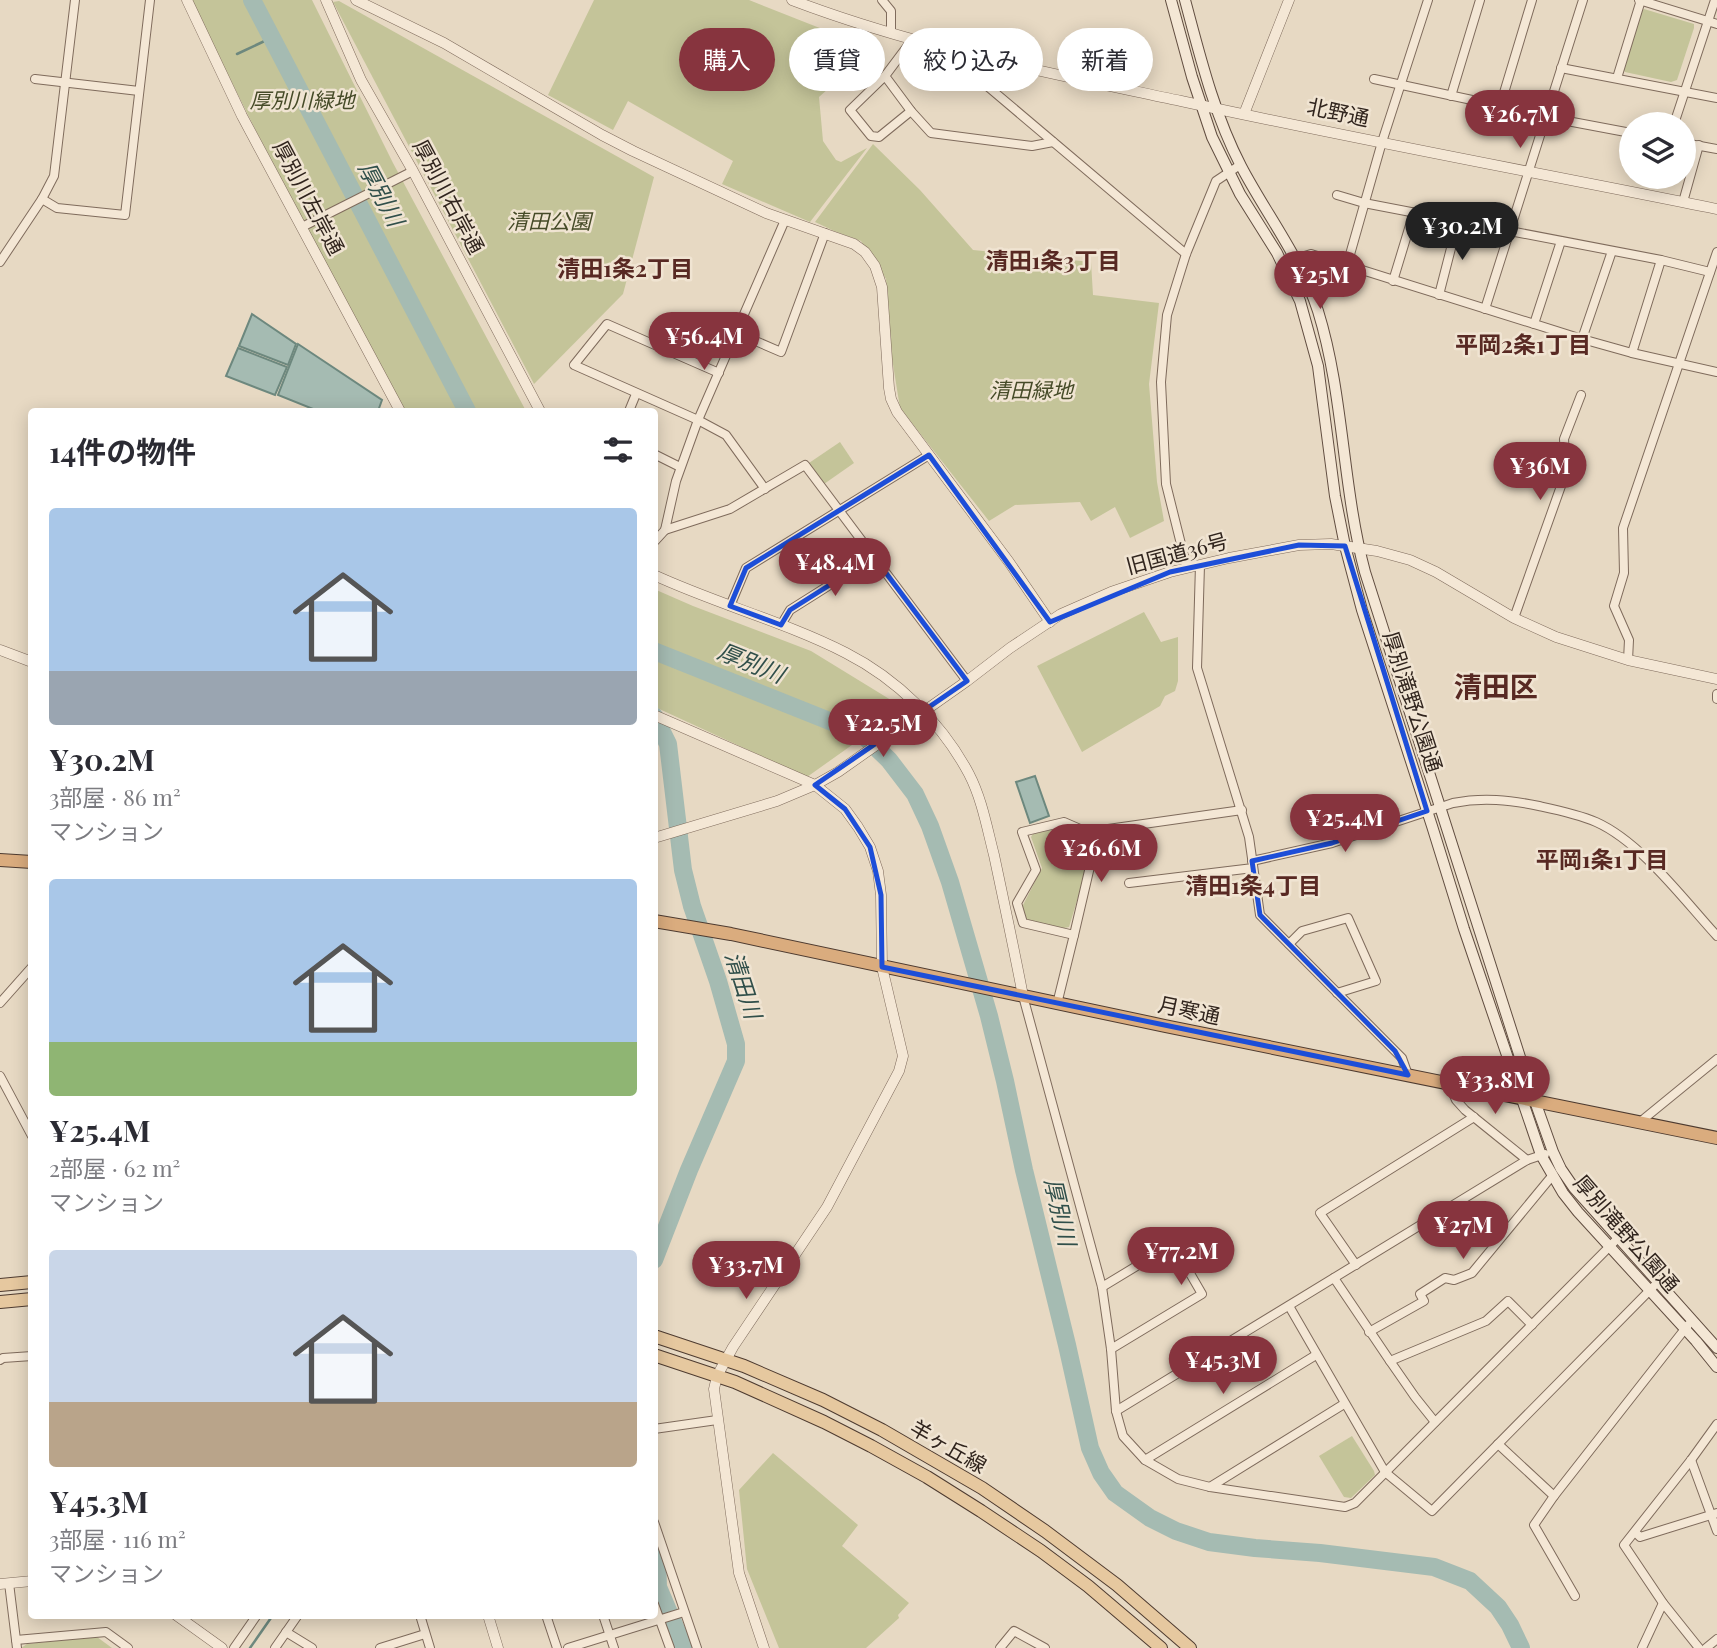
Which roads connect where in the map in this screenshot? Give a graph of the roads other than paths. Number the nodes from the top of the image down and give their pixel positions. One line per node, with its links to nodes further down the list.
1 (75, 0): 27 (street)
2 (150, 0): 29 (street)
3 (187, 0): 60 (street, 厚別川左岸通)
4 (326, 0): 49 (street, 厚別川右岸通)
5 (356, 0): 58 (street)
6 (792, 0): 18 (street, 北野通)
7 (882, 0): 18 (street)
8 (1171, 0): 35 (main road, 厚別滝野公園通)
9 (1185, 0): 37 (main road, 厚別滝野公園通)
10 (1289, 0): 40 (street)
11 (1428, 0): 28 (street)
12 (1480, 0): 33 (street)
13 (1532, 0): 36 (street)
14 (1583, 0): 21 (street)
15 (1640, 0): 17 (street); 24 (street)
16 (1715, 0): 17 (street)
17 (1712, 23): 32 (street)
18 (891, 33): 19 (street, 北野通)
19 (899, 36)
20 (899, 57): 23 (street)
21 (1562, 68): 24 (street); 41 (street)
22 (1043, 72): 35 (street, 北野通)
23 (885, 76): 38 (street)
24 (1617, 78): 32 (street)
25 (35, 79): 27 (street)
26 (1374, 79): 28 (street)
27 (65, 82): 29 (street); 53 (street)
28 (1401, 86): 33 (street); 44 (street)
29 (139, 91): 53 (street)
30 (870, 91): 38 (street)
31 (993, 91): 43 (street)
32 (1684, 92): 34 (street); 39 (street)
33 (1451, 96): 36 (street)
34 (1717, 98)
35 (1201, 106): 37 (street, 北野通); 50 (main road, 厚別滝野公園通)
36 (1500, 106): 41 (street)
37 (1217, 109): 40 (street, 北野通); 48 (main road, 厚別滝野公園通)
38 (911, 111): 43 (street)
39 (1678, 112)
40 (1244, 114): 44 (street, 北野通)
41 (1546, 117): 42 (street); 51 (street)
42 (1619, 131)
43 (1053, 142): 68 (street)
44 (1382, 142): 51 (street, 北野通); 55 (street)
45 (1696, 145): 46 (street)
46 (1699, 145): 47 (street); 54 (street)
47 (1717, 149)
48 (1240, 164): 50 (street); 69 (main road, 厚別滝野公園通)
49 (413, 171): 60 (street); 88 (street, 厚別川右岸通)
50 (1228, 172): 68 (street); 72 (main road, 厚別滝野公園通)
51 (1529, 172): 54 (street, 北野通); 61 (street)
52 (1337, 195): 55 (street)
53 (42, 200): 65 (street)
54 (1682, 202): 56 (street, 北野通)
55 (1364, 203): 57 (street); 73 (street)
56 (1717, 209)
57 (1414, 212): 59 (street); 75 (street)
58 (785, 220): 62 (street); 79 (street)
59 (1458, 221): 61 (street); 76 (street)
60 (302, 228): 87 (street, 厚別川左岸通)
61 (1509, 232): 64 (street); 77 (street)
62 (825, 233): 79 (street); 91 (street)
63 (0, 241): 65 (street)
64 (1561, 241): 66 (street); 78 (street)
65 (10, 246): 71 (street)
66 (1612, 251): 70 (street); 80 (street)
67 (1717, 252): 74 (street)
68 (1186, 254): 102 (street)
69 (1294, 259): 72 (street); 73 (street); 99 (main road, 厚別滝野公園通)
70 (1661, 260): 74 (street); 81 (street)
71 (0, 262)
72 (1283, 265): 98 (main road, 厚別滝野公園通)
73 (1346, 265): 75 (street)
74 (1710, 272): 82 (street)
75 (1392, 281): 76 (street)
76 (1438, 295): 77 (street)
77 (1485, 309): 78 (street)
78 (1534, 324): 80 (street)
79 (737, 333): 84 (street)
80 (1582, 339): 81 (street)
81 (1632, 353): 82 (street)
82 (1679, 363): 83 (street); 110 (street)
83 (1717, 372)
84 (719, 373): 85 (street); 90 (street)
85 (636, 394): 89 (street); 90 (street)
86 (1581, 395): 105 (street)
87 (398, 408)
88 (538, 408)
89 (630, 408)
90 (698, 420): 93 (street); 94 (street)
91 (929, 455): 95 (street); 106 (street)
92 (658, 456): 93 (street)
93 (680, 467): 96 (street)
94 (765, 489): 95 (street); 96 (street)
95 (839, 511): 100 (street); 104 (street)
96 (664, 530): 97 (street)
97 (658, 537)
98 (1345, 546): 99 (street, 旧国道36号); 101 (street, 旧国道36号); 118 (main road, 厚別滝野公園通)
99 (1359, 548): 105 (street, 旧国道36号); 116 (main road, 厚別滝野公園通)
100 (874, 557): 107 (street); 112 (street)
101 (1200, 565): 102 (street, 旧国道36号); 117 (street)
102 (1187, 568): 106 (street, 旧国道36号)
103 (658, 577): 104 (street)
104 (730, 606): 107 (street)
105 (1514, 618): 110 (street, 旧国道36号)
106 (1050, 622): 112 (street, 旧国道36号)
107 (781, 625): 113 (street)
108 (0, 650): 109 (street)
109 (28, 660)
110 (1628, 660): 111 (street, 旧国道36号)
111 (1717, 679)
112 (967, 681): 113 (street, 旧国道36号)
113 (923, 711): 115 (street, 旧国道36号); 134 (street)
114 (658, 716): 115 (street)
115 (815, 785): 120 (street, 旧国道36号); 131 (street)
116 (1440, 807): 118 (street); 127 (street); 128 (main road, 厚別滝野公園通)
117 (1242, 810): 119 (street); 123 (street)
118 (1427, 811): 123 (street); 129 (main road, 厚別滝野公園通)
119 (1087, 832): 126 (street); 126 (street)
120 (658, 837)
121 (0, 860): 122 (highway)
122 (28, 862)
123 (1253, 864): 124 (street); 130 (street)
124 (1129, 883)
125 (658, 922): 131 (highway, 月寒通)
126 (1074, 935): 136 (street)
127 (1717, 936)
128 (1482, 937): 129 (main road); 141 (main road, 厚別滝野公園通)
129 (1468, 942): 141 (main road, 厚別滝野公園通)
130 (1289, 944): 133 (street); 133 (street)
131 (882, 967): 134 (highway, 月寒通); 172 (street)
132 (28, 972): 135 (street)
133 (1337, 993): 138 (street)
134 (1023, 996): 136 (highway, 月寒通); 156 (street)
135 (0, 1003)
136 (1057, 1004): 138 (highway, 月寒通)
137 (1717, 1059): 143 (street)
138 (1408, 1075): 140 (highway, 月寒通)
139 (0, 1076): 144 (street)
140 (1449, 1084): 141 (highway, 月寒通); 142 (street)
141 (1528, 1099): 143 (highway, 月寒通); 146 (main road, 厚別滝野公園通); 147 (main road, 厚別滝野公園通)
142 (1474, 1117): 148 (street); 152 (street)
143 (1640, 1122): 145 (highway, 月寒通)
144 (28, 1128)
145 (1717, 1138)
146 (1553, 1152): 147 (street); 150 (main road, 厚別滝野公園通)
147 (1541, 1155): 148 (street); 149 (main road, 厚別滝野公園通)
148 (1527, 1160): 152 (street)
149 (1552, 1176): 151 (main road, 厚別滝野公園通); 164 (street)
150 (1618, 1238): 151 (street); 157 (main road, 厚別滝野公園通)
151 (1609, 1246): 157 (main road, 厚別滝野公園通); 162 (street)
152 (1356, 1265): 153 (street)
153 (1334, 1278): 160 (street); 164 (street)
154 (28, 1282): 155 (main road)
155 (0, 1285)
156 (1102, 1287): 167 (street); 167 (street)
157 (1653, 1287): 161 (main road, 厚別滝野公園通); 163 (main road, 厚別滝野公園通); 182 (street)
158 (28, 1299): 159 (main road)
159 (0, 1302)
160 (1289, 1306): 168 (street); 177 (street)
161 (1692, 1320): 163 (street); 166 (main road, 厚別滝野公園通)
162 (1532, 1325): 173 (street); 179 (street)
163 (1684, 1329): 174 (main road, 厚別滝野公園通); 187 (street)
164 (1369, 1332): 173 (street)
165 (658, 1337): 172 (main road, 羊ヶ丘線)
166 (1717, 1348)
167 (1111, 1349): 177 (street)
168 (1316, 1355): 176 (street); 183 (street)
169 (28, 1356): 171 (street)
170 (658, 1356): 175 (main road, 羊ヶ丘線)
171 (0, 1360)
172 (725, 1360): 175 (street); 228 (main road, 羊ヶ丘線)
173 (1390, 1361): 179 (street)
174 (1717, 1367)
175 (717, 1376): 178 (street); 227 (main road, 羊ヶ丘線)
176 (1344, 1404): 185 (street); 186 (street)
177 (1116, 1411): 183 (street)
178 (717, 1420): 181 (street); 224 (street)
179 (1435, 1422): 185 (street)
180 (1717, 1424): 184 (street)
181 (658, 1428)
182 (1498, 1444): 185 (street); 187 (street)
183 (1145, 1460): 186 (street)
184 (1691, 1460): 188 (street); 190 (street)
185 (1385, 1472): 186 (street)
186 (1210, 1487)
187 (1554, 1496): 194 (street)
188 (1714, 1514): 189 (street); 190 (street)
189 (1717, 1531)
190 (1635, 1532): 195 (street)
191 (658, 1535): 197 (street)
192 (28, 1581): 193 (street)
193 (4, 1584): 210 (street)
194 (1574, 1596)
195 (1663, 1604): 229 (street); 230 (street)
196 (658, 1611): 205 (street)
197 (682, 1612): 205 (street); 223 (street)
198 (189, 1619): 212 (street)
199 (254, 1619): 213 (street)
200 (295, 1619): 206 (street)
201 (421, 1619): 207 (street)
202 (489, 1619): 218 (street)
203 (547, 1619): 219 (street)
204 (604, 1619): 208 (street)
205 (663, 1619): 208 (street); 222 (street)
206 (286, 1632): 214 (street); 215 (street)
207 (425, 1634): 216 (street); 217 (street)
208 (609, 1634): 220 (street); 221 (street)
209 (1717, 1639): 231 (street)
210 (16, 1644): 211 (street)
211 (128, 1648)
212 (222, 1648)
213 (234, 1648)
214 (275, 1648)
215 (313, 1648)
216 (380, 1648)
217 (430, 1648)
218 (498, 1648)
219 (556, 1648)
220 (568, 1648)
221 (614, 1648)
222 (670, 1648)
223 (697, 1648)
224 (764, 1648)
225 (1000, 1648): 226 (street)
226 (1045, 1648)
227 (1161, 1648)
228 (1190, 1648)
229 (1642, 1648)
230 (1699, 1648)
231 (1706, 1648)

